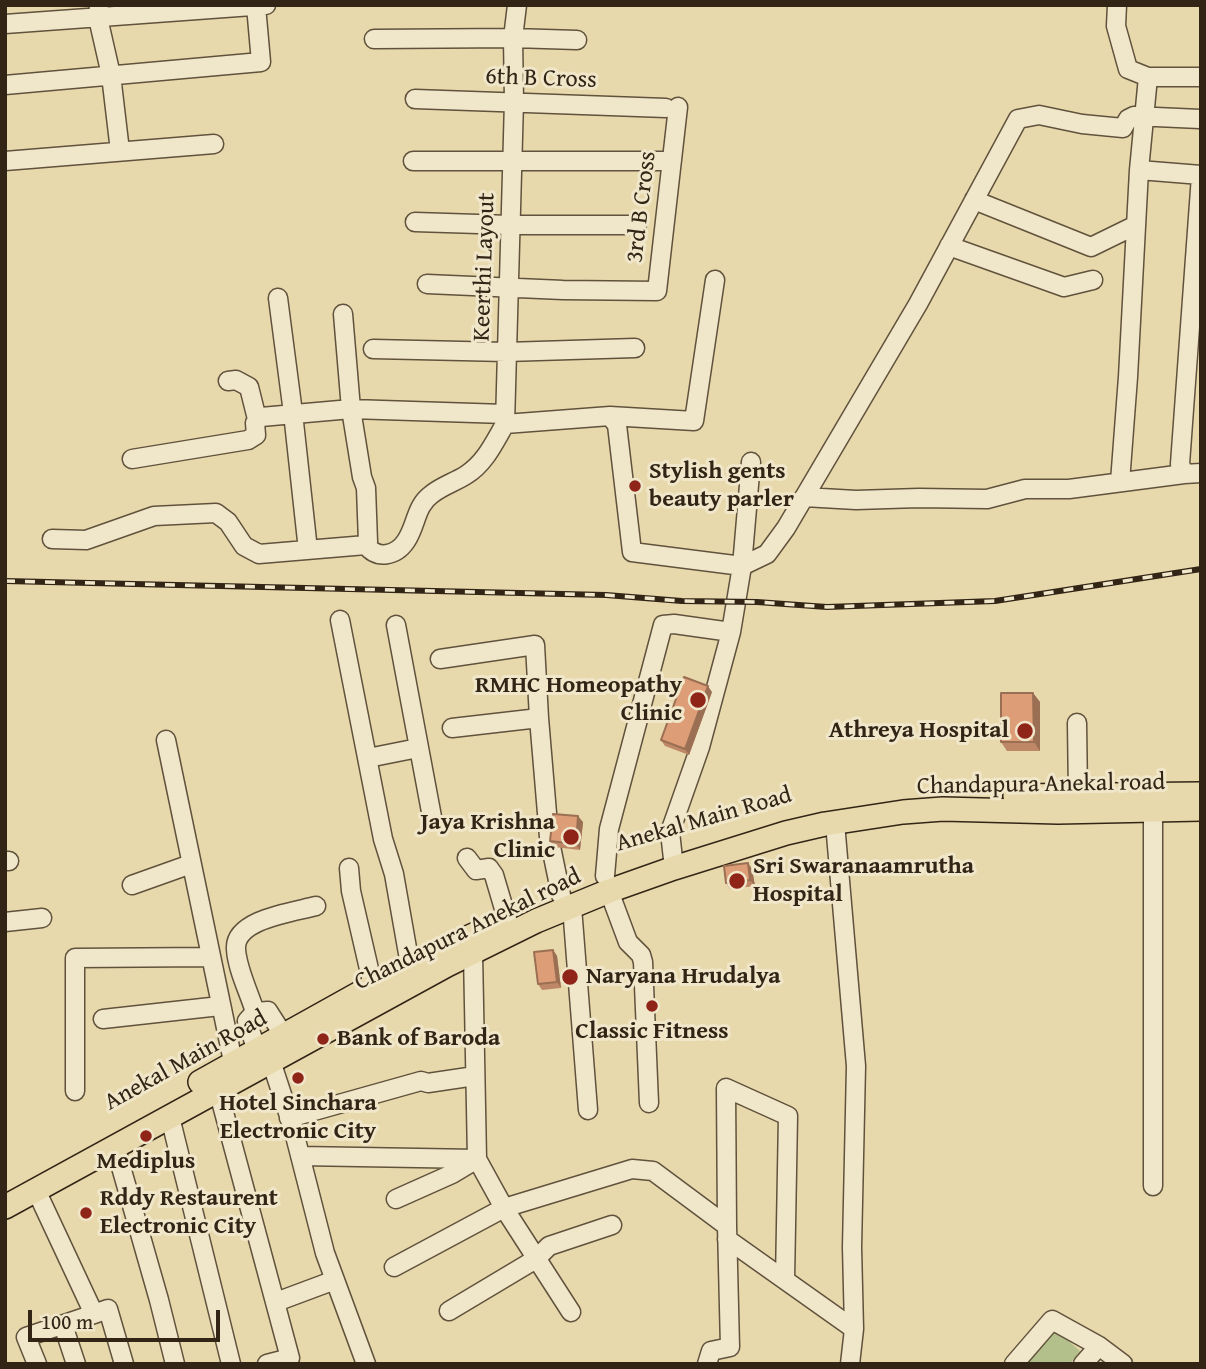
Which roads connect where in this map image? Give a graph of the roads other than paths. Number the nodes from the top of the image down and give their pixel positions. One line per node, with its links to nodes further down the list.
1 (266, 5): 4 (street)
2 (516, 5): 8 (street, Keerthi Layout)
3 (1116, 5): 11 (street)
4 (256, 6): 5 (street); 10 (street)
5 (99, 12): 6 (street); 10 (street)
6 (5, 24)
7 (374, 38): 8 (street)
8 (513, 38): 9 (street); 15 (street, Keerthi Layout)
9 (577, 40)
10 (111, 75): 13 (street); 20 (street)
11 (1149, 77): 12 (street); 17 (street)
12 (1201, 77)
13 (5, 85)
14 (415, 99): 15 (street, 6th B Cross)
15 (514, 101): 16 (street, 6th B Cross); 23 (street, Keerthi Layout)
16 (672, 108): 24 (street, 3rd B Cross)
17 (1144, 116): 18 (street); 25 (street); 27 (street)
18 (1200, 119)
19 (214, 144): 20 (street)
20 (120, 151): 21 (street)
21 (5, 161)
22 (413, 161): 23 (street)
23 (512, 161): 24 (street); 29 (street, Keerthi Layout)
24 (672, 161): 36 (street, 3rd B Cross)
25 (1139, 170): 26 (street); 31 (street)
26 (1201, 175): 50 (street)
27 (974, 200): 31 (street); 32 (street)
28 (415, 222): 29 (street)
29 (510, 225): 30 (street); 36 (street, Keerthi Layout)
30 (637, 225)
31 (1136, 225): 51 (street)
32 (949, 246): 34 (street); 52 (street)
33 (715, 280): 47 (street)
34 (1093, 280)
35 (427, 284): 36 (street)
36 (509, 288): 41 (street, Keerthi Layout)
37 (278, 298): 44 (street)
38 (343, 314): 43 (street)
39 (635, 348): 41 (street)
40 (373, 349): 41 (street)
41 (506, 352): 46 (street, Keerthi Layout)
42 (228, 381): 45 (street)
43 (351, 409): 44 (street); 46 (street); 54 (street)
44 (293, 413): 45 (street); 55 (street)
45 (257, 419): 48 (street)
46 (505, 419): 47 (street); 54 (street)
47 (613, 420): 56 (street)
48 (132, 459)
49 (751, 462): 56 (street)
50 (1192, 474): 51 (street)
51 (1120, 481): 52 (street)
52 (804, 497): 56 (street)
53 (52, 539): 55 (street)
54 (366, 545): 55 (street)
55 (308, 550)
56 (742, 566): 59 (street)
57 (340, 620): 66 (street)
58 (396, 625): 65 (street)
59 (731, 632): 74 (street); 77 (street)
60 (440, 659): 61 (street)
61 (539, 718): 63 (street); 79 (street)
62 (1077, 723): 68 (street)
63 (452, 728)
64 (166, 740): 75 (street)
65 (418, 748): 66 (street); 71 (street)
66 (368, 758): 86 (street)
67 (1201, 794): 68 (main road, Anekal Main Road)
68 (1078, 795): 74 (main road, Anekal Main Road)
69 (1201, 809): 70 (main road, Chandapura Anekal road)
70 (1153, 810): 72 (main road, Chandapura Anekal road); 103 (street)
71 (432, 817)
72 (835, 823): 74 (main road, Chandapura Anekal road); 120 (street)
73 (467, 858): 82 (street)
74 (672, 861): 77 (main road, Anekal Main Road)
75 (191, 864): 78 (street); 85 (street)
76 (349, 868): 87 (street)
77 (607, 884): 79 (main road, Anekal Main Road); 96 (street)
78 (132, 885)
79 (566, 901): 82 (main road, Anekal Main Road); 84 (main road, Chandapura Anekal road); 97 (street)
80 (316, 906): 89 (street)
81 (42, 918): 83 (street)
82 (507, 919): 86 (main road, Anekal Main Road)
83 (5, 922)
84 (472, 953): 87 (main road, Chandapura Anekal road); 93 (street)
85 (210, 957): 88 (street); 95 (street)
86 (410, 965): 87 (main road, Anekal Main Road)
87 (375, 994): 91 (main road, Anekal Main Road); 92 (main road, Chandapura Anekal road)
88 (220, 1006): 90 (street); 94 (street)
89 (255, 1012): 91 (street); 92 (street)
90 (103, 1019)
91 (284, 1036): 92 (main road, Anekal Main Road)
92 (264, 1056): 94 (main road, Anekal Main Road); 99 (street)
93 (475, 1076): 99 (street); 102 (street)
94 (229, 1078): 98 (main road); 105 (main road, Anekal Main Road); 115 (street)
95 (75, 1091)
96 (649, 1103)
97 (588, 1110)
98 (170, 1117): 100 (main road); 127 (street)
99 (289, 1118): 101 (street)
100 (115, 1146): 104 (main road); 126 (street)
101 (300, 1156): 102 (street); 113 (street)
102 (477, 1158): 106 (street); 108 (street)
103 (1153, 1186)
104 (36, 1190): 107 (main road); 118 (street)
105 (5, 1192)
106 (396, 1199)
107 (5, 1207)
108 (504, 1208): 110 (street); 111 (street); 112 (street)
109 (612, 1225): 111 (street)
110 (727, 1232): 114 (street); 114 (street); 130 (street)
111 (536, 1259): 116 (street); 117 (street)
112 (394, 1267)
113 (335, 1280): 115 (street); 129 (street)
114 (785, 1280): 120 (street)
115 (276, 1302): 122 (street)
116 (449, 1311)
117 (571, 1312)
118 (94, 1314): 119 (street); 125 (street)
119 (63, 1325): 123 (street); 124 (street)
120 (853, 1329): 131 (street)
121 (1099, 1346): 132 (street); 133 (street); 134 (street)
122 (291, 1361): 128 (street)
123 (37, 1364)
124 (76, 1364)
125 (124, 1364)
126 (175, 1364)
127 (231, 1364)
128 (267, 1364)
129 (366, 1364)
130 (707, 1364)
131 (850, 1364)
132 (1014, 1364)
133 (1083, 1364)
134 (1123, 1364)

